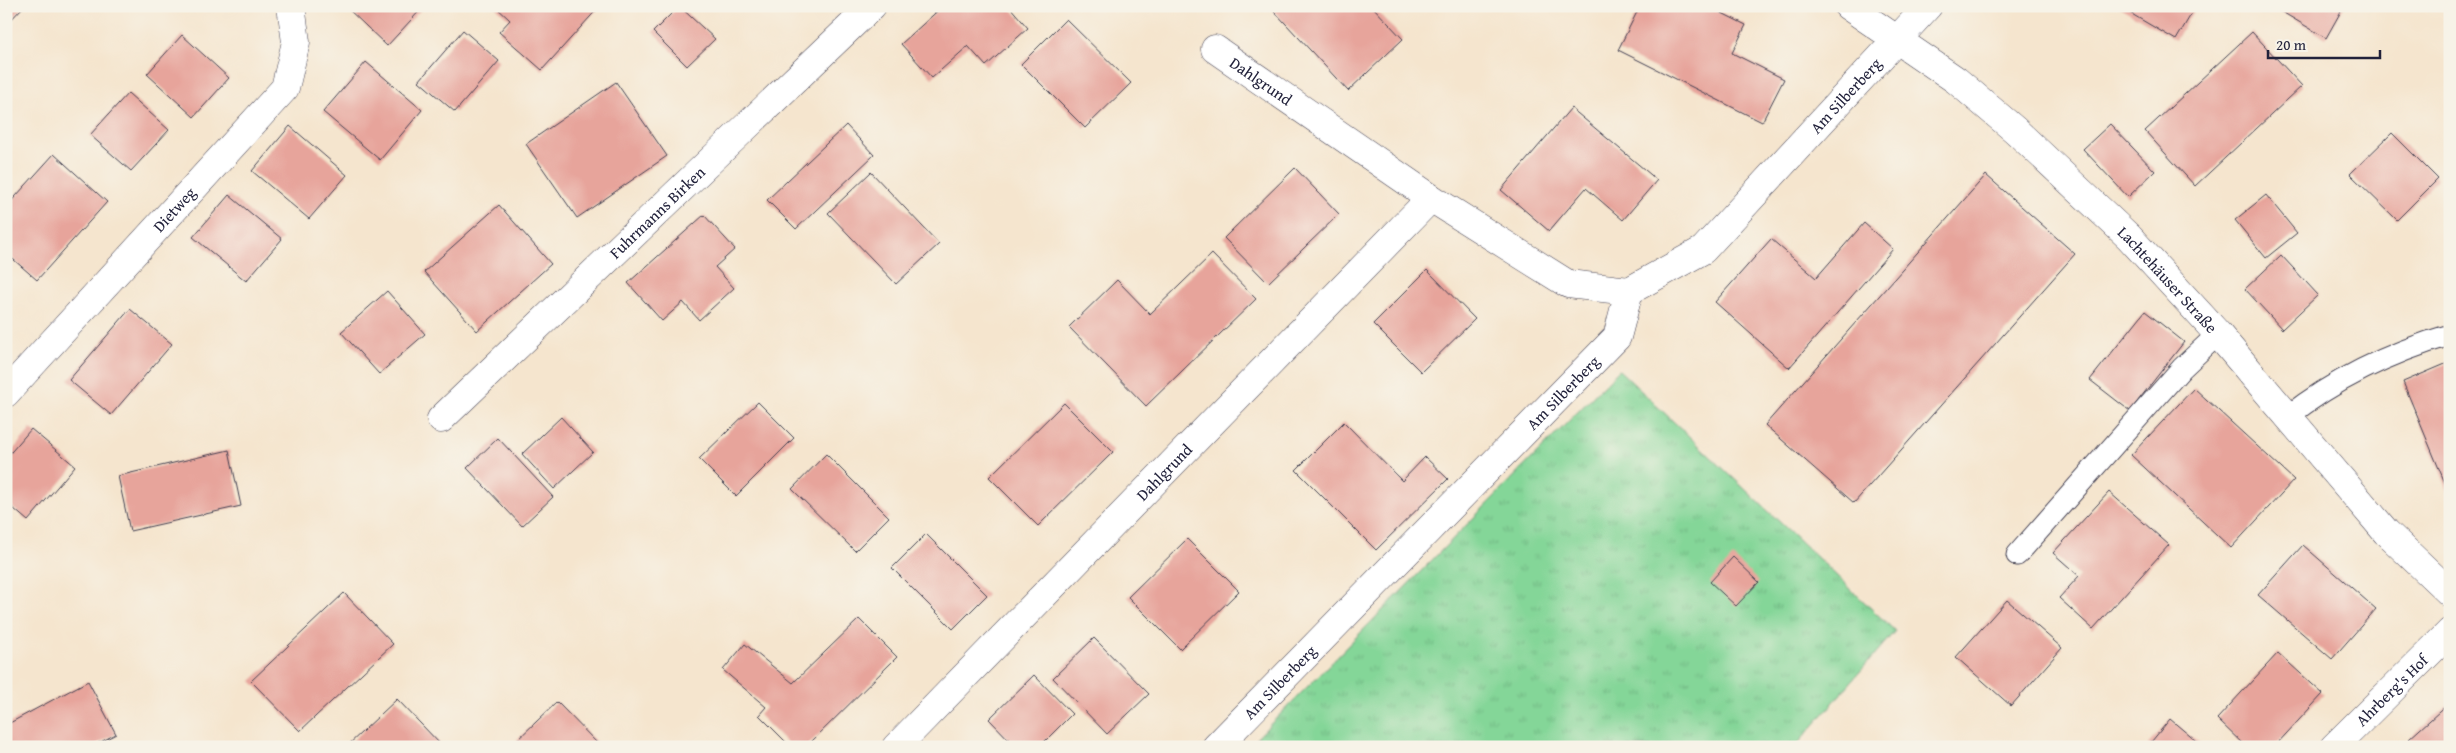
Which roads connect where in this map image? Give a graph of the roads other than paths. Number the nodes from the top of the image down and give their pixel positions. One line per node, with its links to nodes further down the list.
1 (291, 6): 11 (street, Dietweg)
2 (872, 6): 13 (street, Fuhrmanns Birken)
3 (1848, 6): 5 (street, Lachtehäuser Straße)
4 (1928, 6): 5 (street, Am Silberberg)
5 (1897, 38): 8 (street, Am Silberberg); 9 (street, Lachtehäuser Straße)
6 (1215, 49): 7 (street, Dahlgrund)
7 (1431, 198): 8 (street, Dahlgrund); 17 (street, Dahlgrund)
8 (1629, 291): 18 (street, Am Silberberg)
9 (2218, 334): 12 (street, Lachtehäuser Straße); 14 (lane)
10 (2450, 335): 12 (lane)
11 (6, 393)
12 (2287, 417): 15 (street, Lachtehäuser Straße)
13 (441, 419)
14 (2018, 555)
15 (2450, 593)
16 (2450, 632): 19 (street, Ahrberg's Hof)
17 (896, 747)
18 (1216, 747)
19 (2334, 747)

